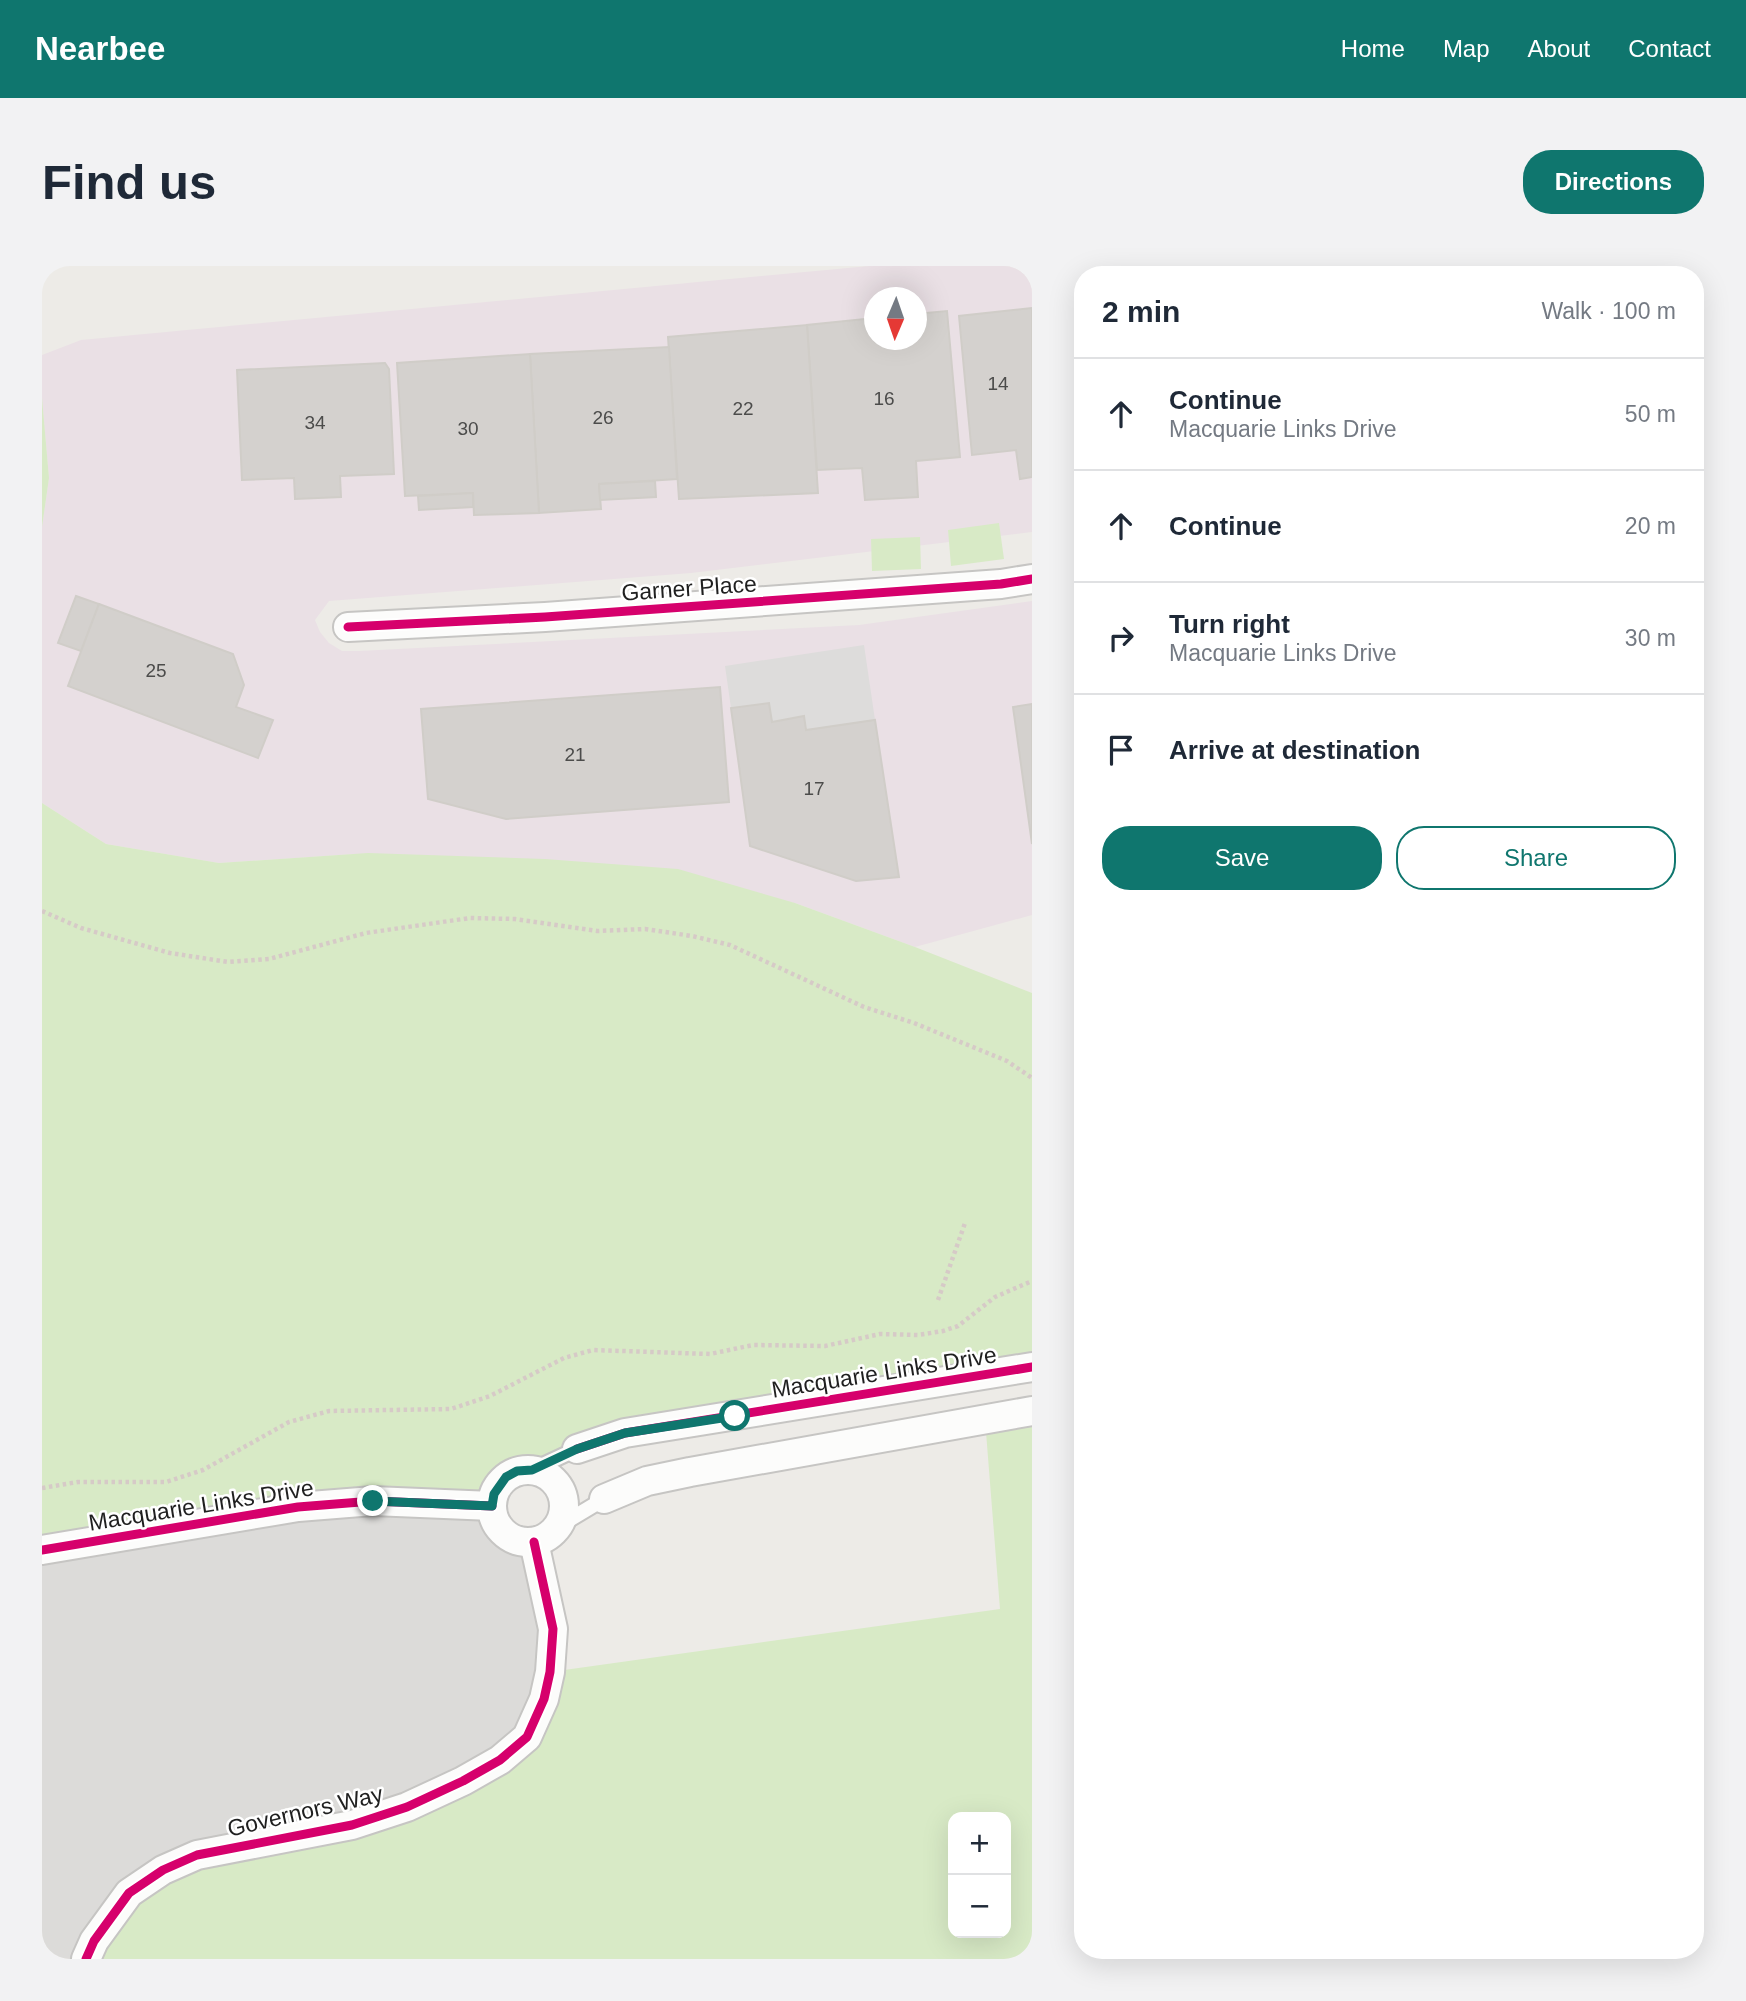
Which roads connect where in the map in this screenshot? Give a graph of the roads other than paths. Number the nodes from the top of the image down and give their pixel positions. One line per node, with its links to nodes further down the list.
1 (1032, 579): 2 (street, Garner Place)
2 (348, 627)
3 (1032, 1367): 5 (street, Macquarie Links Drive)
4 (1032, 1411): 7 (street)
5 (577, 1449): 6 (lane, Macquarie Links Drive)
6 (532, 1470): 8 (street); 9 (street)
7 (604, 1499): 9 (lane)
8 (492, 1506): 10 (street); 11 (street, Macquarie Links Drive)
9 (559, 1526): 10 (street)
10 (534, 1542): 12 (street, Governors Way)
11 (42, 1549)
12 (86, 1959)

